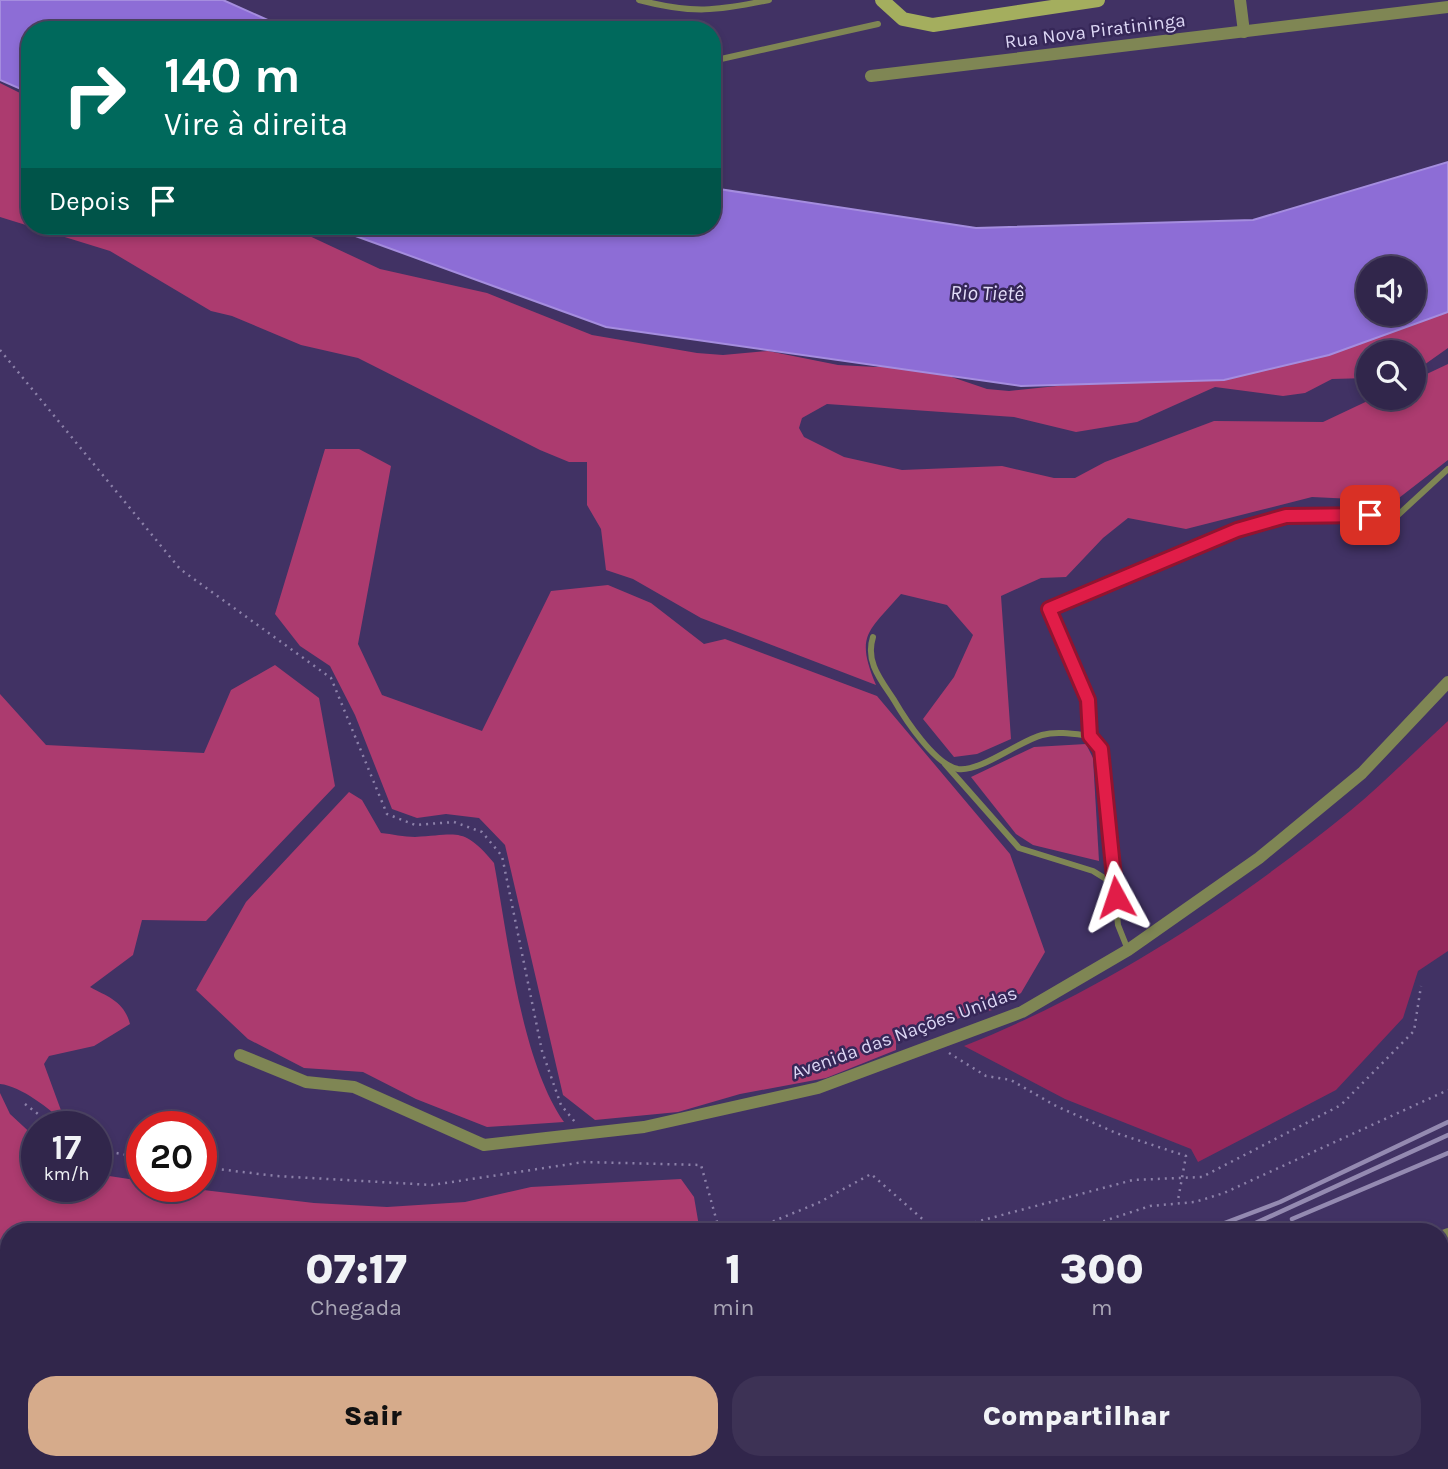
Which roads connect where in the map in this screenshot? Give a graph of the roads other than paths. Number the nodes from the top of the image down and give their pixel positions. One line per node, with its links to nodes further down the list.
1 (639, 0): 2 (lane)
2 (769, 0)
3 (1098, 0): 5 (main road)
4 (1240, 0): 8 (street)
5 (886, 5)
6 (1448, 7): 8 (street, Rua Nova Piratininga)
7 (878, 24): 9 (lane)
8 (1244, 32): 10 (street, Rua Nova Piratininga)
9 (721, 59)
10 (871, 76)
11 (1448, 469): 14 (lane)
12 (873, 638): 15 (lane)
13 (1448, 682): 17 (street, Avenida das Nações Unidas)
14 (1090, 736): 15 (lane); 16 (lane)
15 (945, 764): 16 (lane)
16 (1114, 884): 17 (lane)
17 (1129, 950): 18 (street, Avenida das Nações Unidas)
18 (240, 1055)

